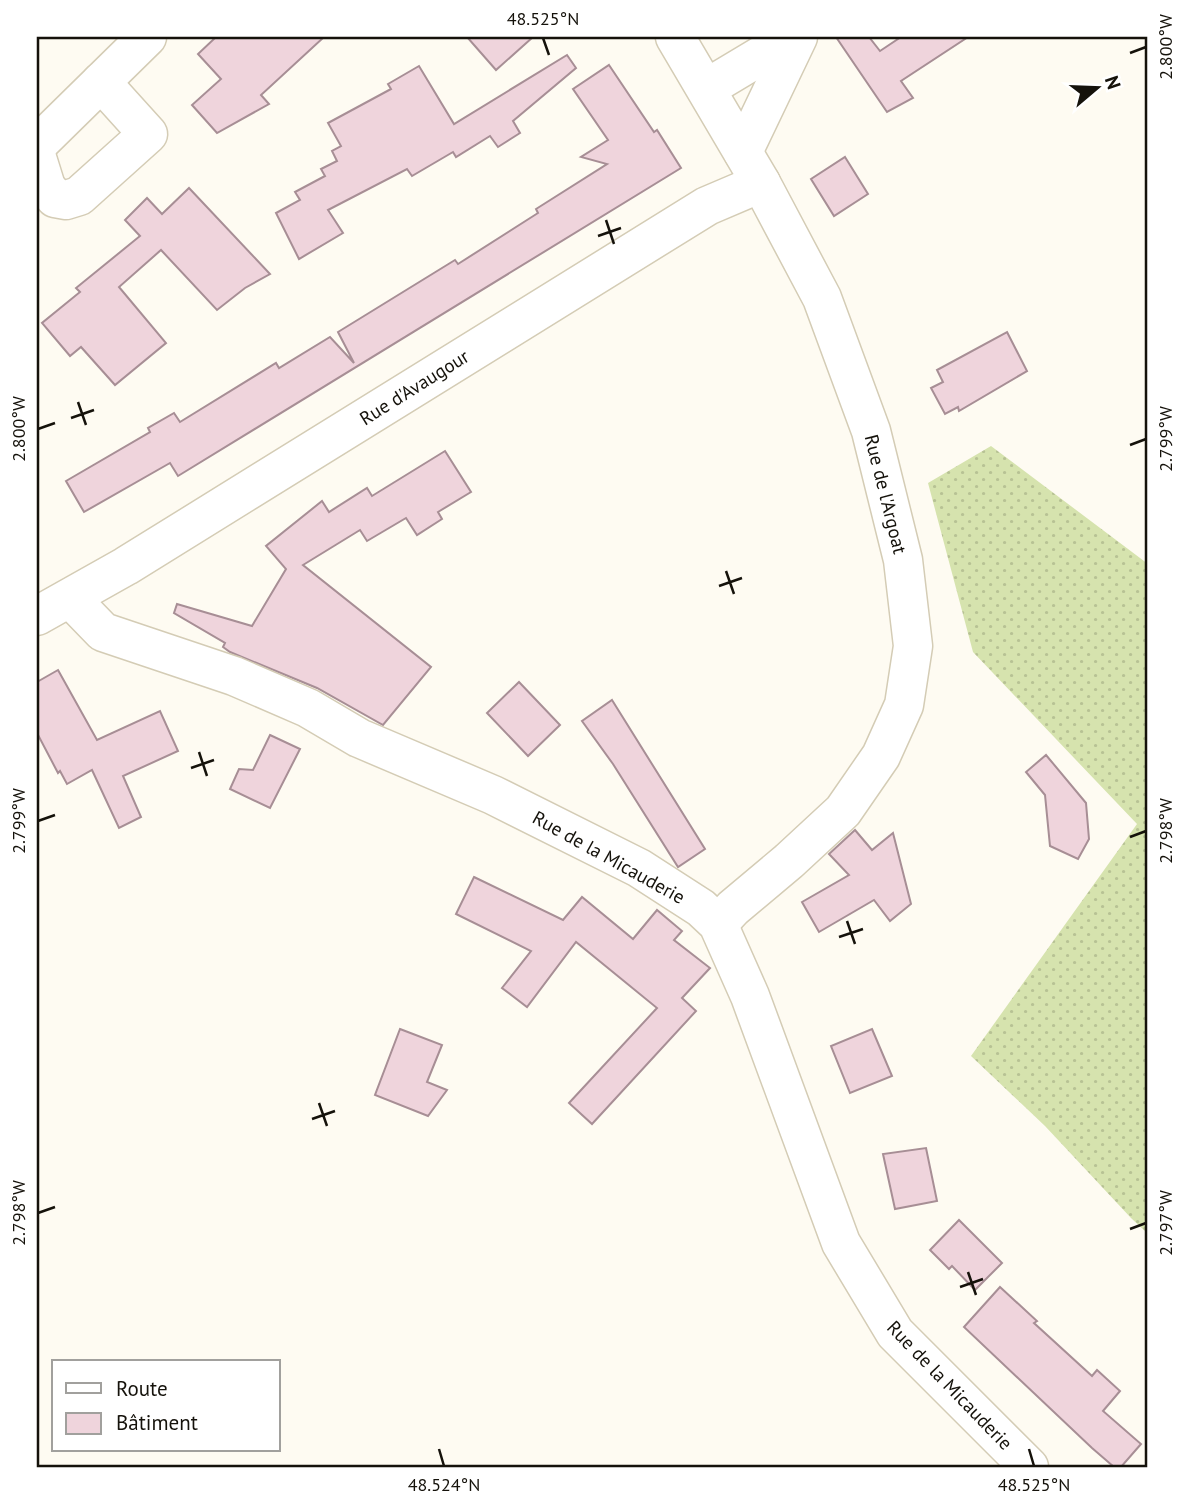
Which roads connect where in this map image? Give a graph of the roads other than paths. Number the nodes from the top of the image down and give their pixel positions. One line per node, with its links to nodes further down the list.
1 (147, 37): 5 (street)
2 (676, 37): 6 (street, Rue de l'Argoat)
3 (792, 37): 6 (street)
4 (798, 37): 9 (street)
5 (101, 82): 7 (street); 8 (street)
6 (707, 88): 9 (street, Rue de l'Argoat)
7 (37, 145)
8 (37, 158)
9 (752, 167): 10 (street, Rue d'Avaugour); 12 (street, Rue de l'Argoat)
10 (71, 599): 11 (street); 12 (street, Rue de la Micauderie)
11 (37, 616)
12 (718, 925): 13 (street, Rue de la Micauderie)
13 (1029, 1467)

